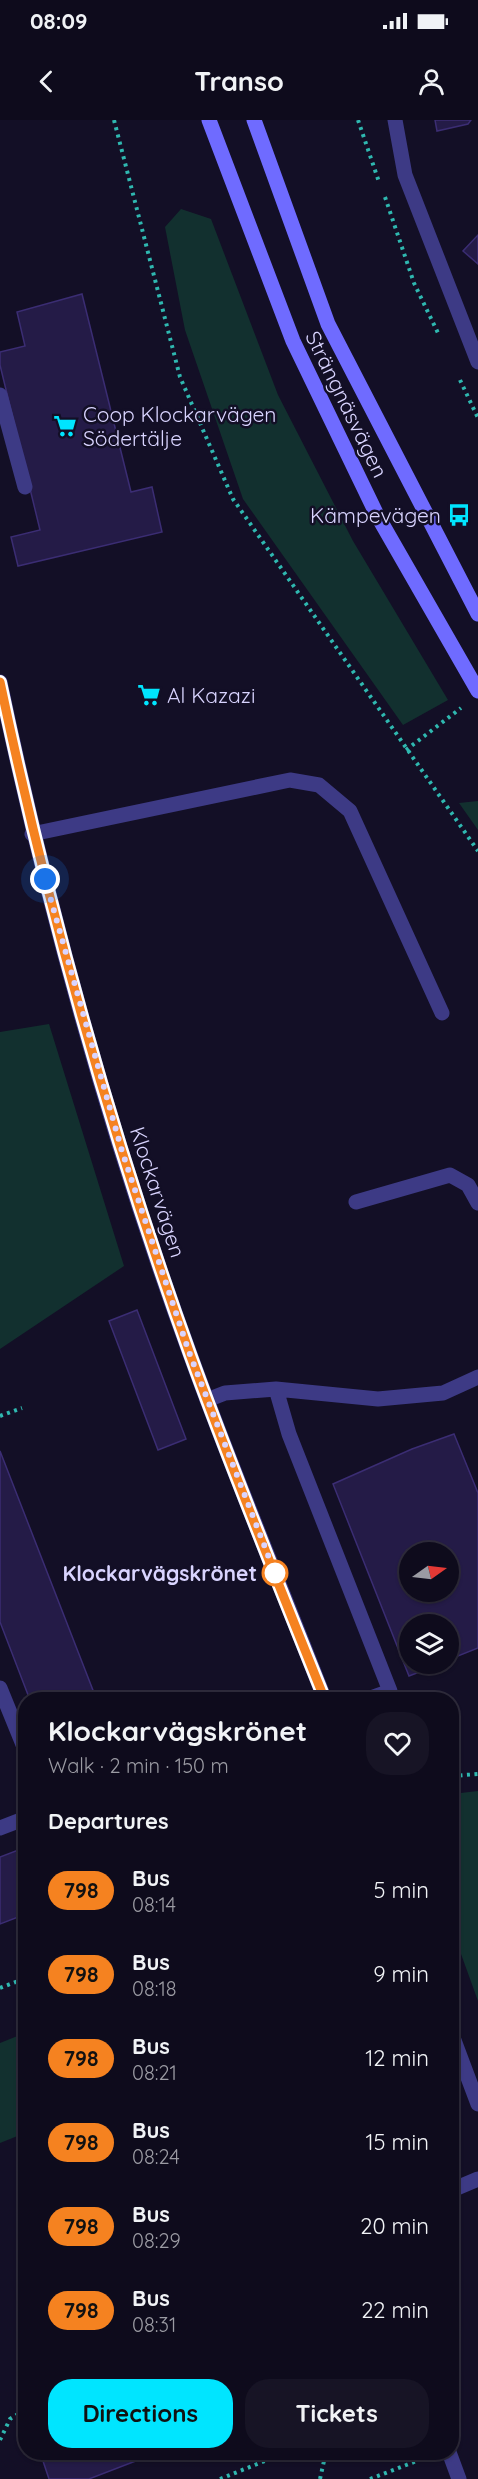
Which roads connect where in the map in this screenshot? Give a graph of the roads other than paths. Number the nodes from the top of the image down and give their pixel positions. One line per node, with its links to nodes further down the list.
1 (209, 120): 9 (main road, Strängnäsvägen)
2 (254, 120): 7 (main road, Strängnäsvägen)
3 (395, 120): 4 (street)
4 (478, 362)
5 (0, 395): 6 (street)
6 (25, 487)
7 (478, 614)
8 (0, 682): 10 (street, Klockarvägen)
9 (474, 696)
10 (32, 834): 11 (street); 16 (street, Klockarvägen)
11 (442, 1013)
12 (356, 1202): 13 (street)
13 (478, 1203)
14 (477, 1383): 15 (street)
15 (276, 1389): 16 (street); 19 (street)
16 (207, 1400): 18 (street, Klockarvägen)
17 (0, 1688): 20 (street)
18 (322, 1692)
19 (387, 1692)
20 (18, 1732)
21 (18, 1821): 22 (street)
22 (0, 1828)
23 (459, 2054): 24 (street)
24 (478, 2104)
25 (478, 2179): 26 (street)
26 (459, 2187)
27 (452, 2460): 28 (street)
28 (459, 2479)

